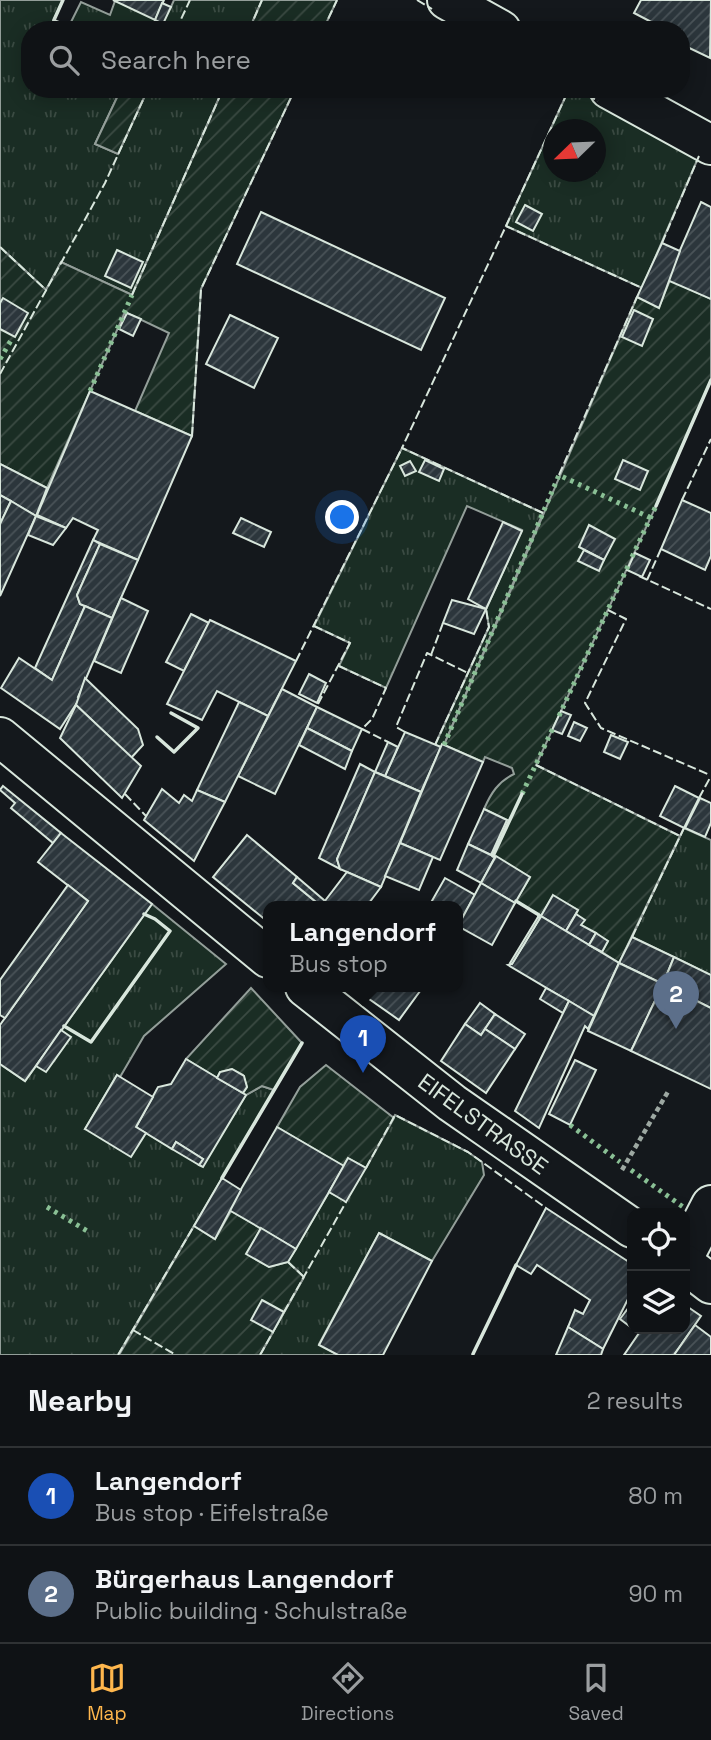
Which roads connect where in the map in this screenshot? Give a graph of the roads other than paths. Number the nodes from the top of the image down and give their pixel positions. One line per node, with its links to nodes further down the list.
1 (447, 0): 2 (main road)
2 (485, 21)
3 (625, 98): 4 (main road)
4 (711, 145)
5 (0, 737): 6 (main road)
6 (263, 954)
7 (310, 992): 9 (main road, EIFELSTRASSE)
8 (711, 1205): 10 (main road)
9 (627, 1225)
10 (690, 1245)
11 (690, 1268): 12 (main road)
12 (711, 1283)

